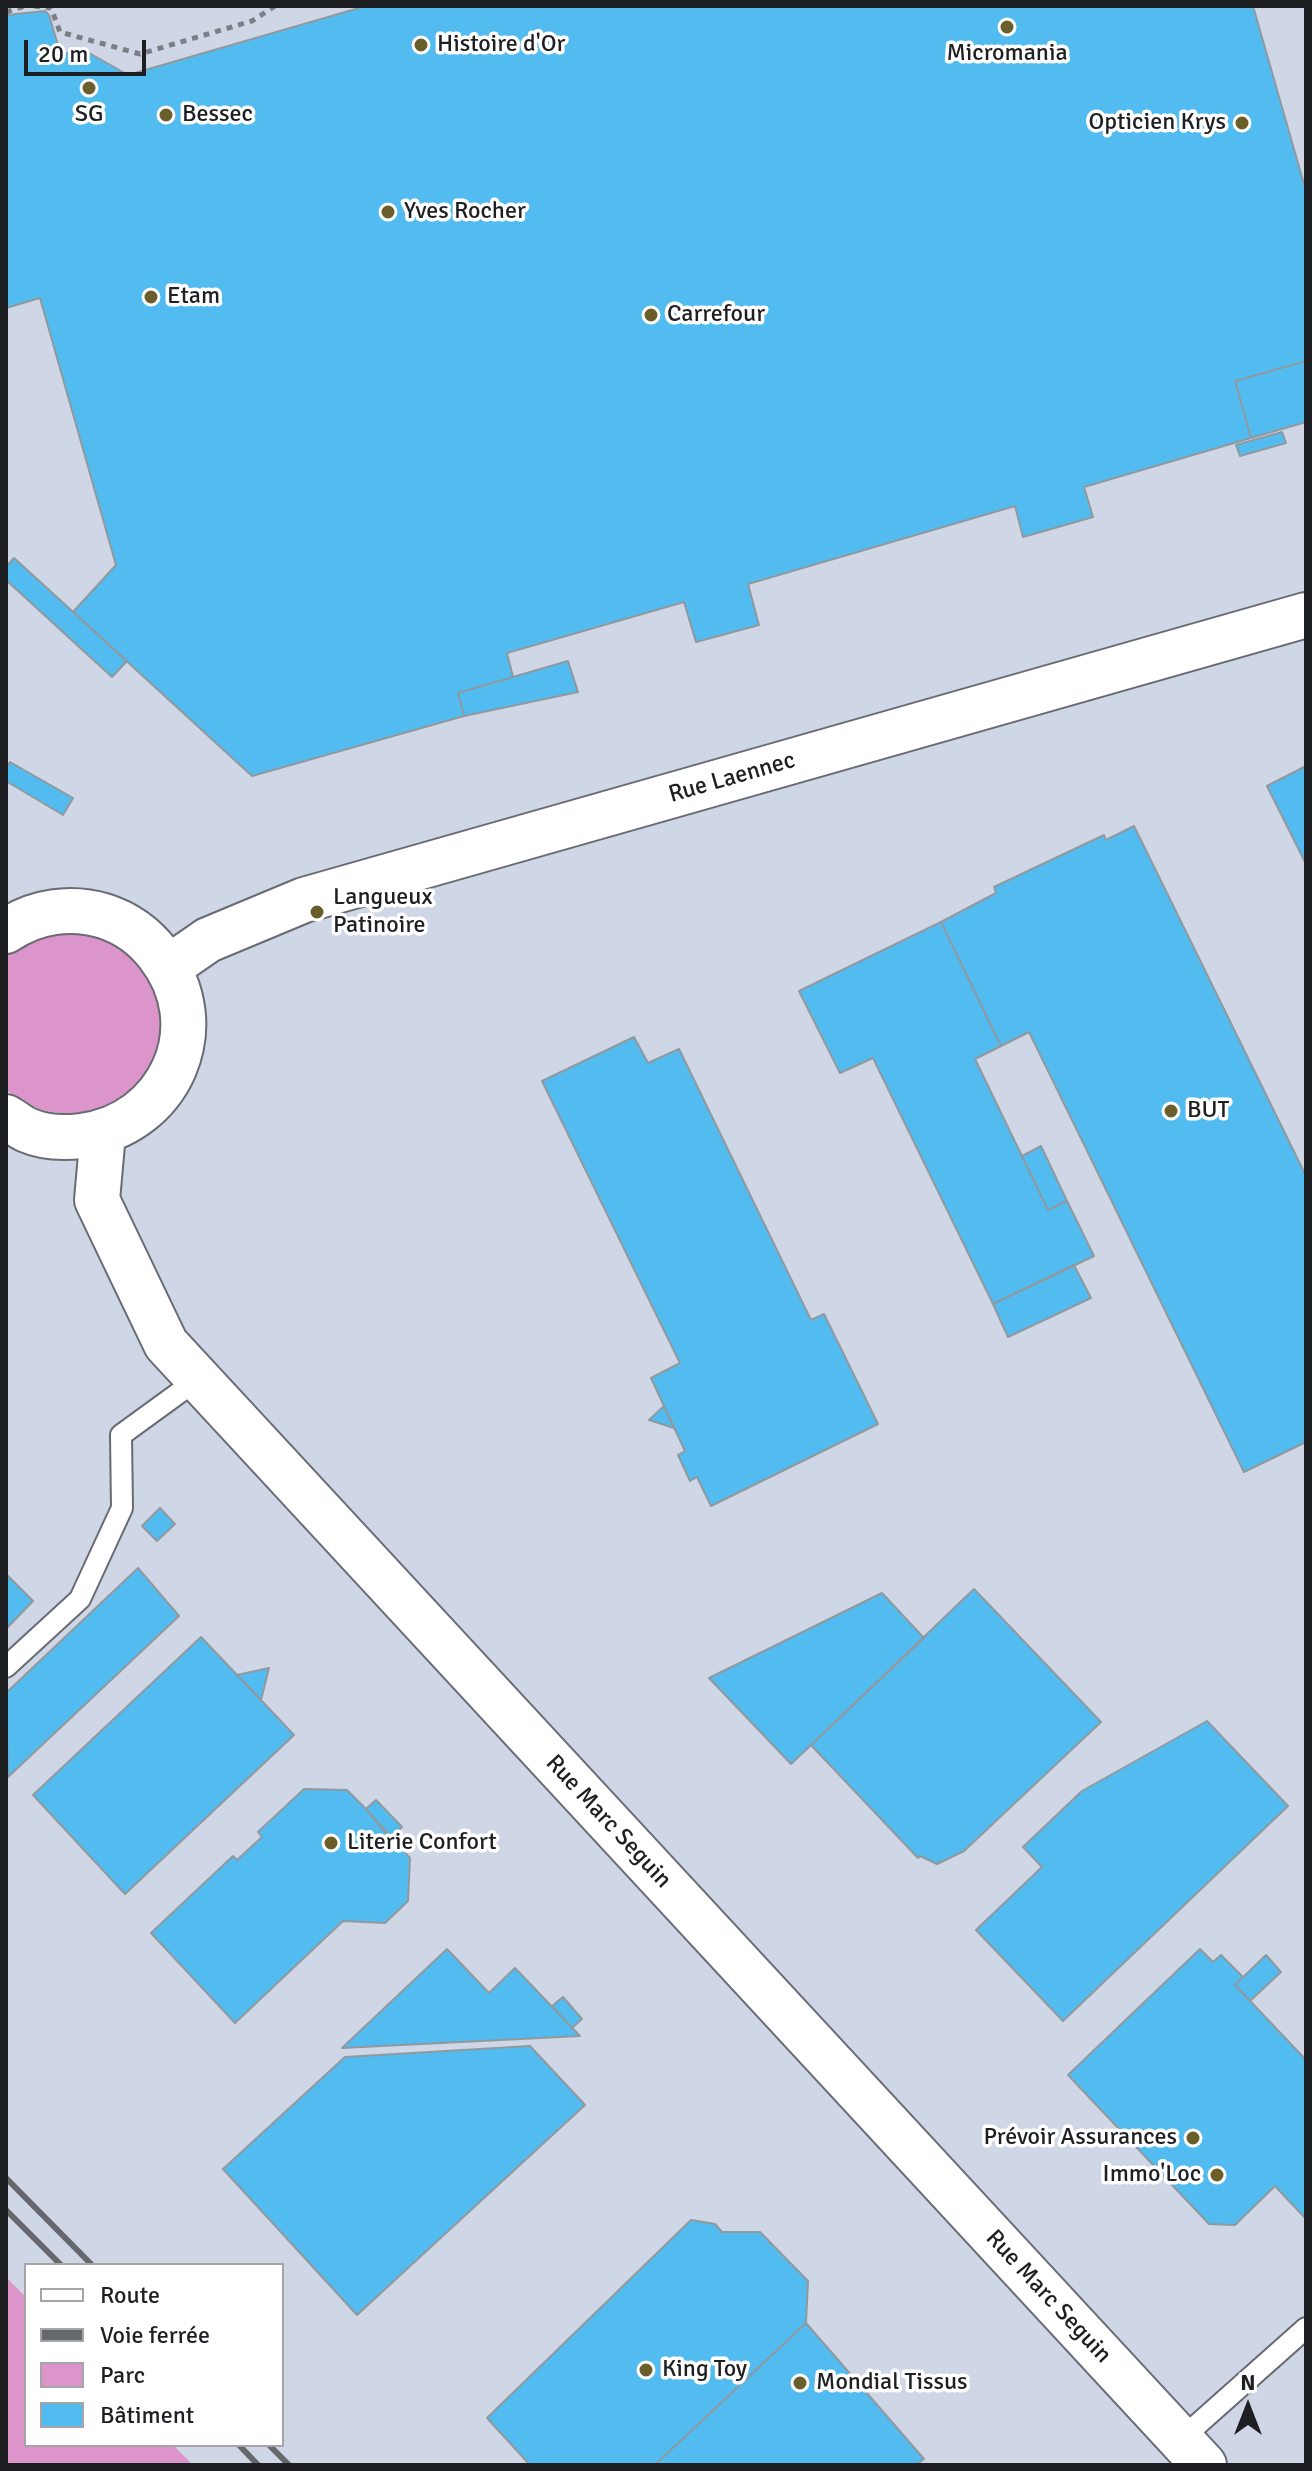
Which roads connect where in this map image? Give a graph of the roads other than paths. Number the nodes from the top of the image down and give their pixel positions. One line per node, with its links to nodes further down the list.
1 (1306, 615): 3 (street, Rue Laennec)
2 (11, 920): 3 (street)
3 (169, 967): 5 (street)
4 (6, 1117): 5 (street)
5 (103, 1133): 6 (street, Rue Marc Seguin)
6 (198, 1379): 7 (lane); 9 (street, Rue Marc Seguin)
7 (6, 1667)
8 (1306, 2328): 9 (lane)
9 (1192, 2453)

